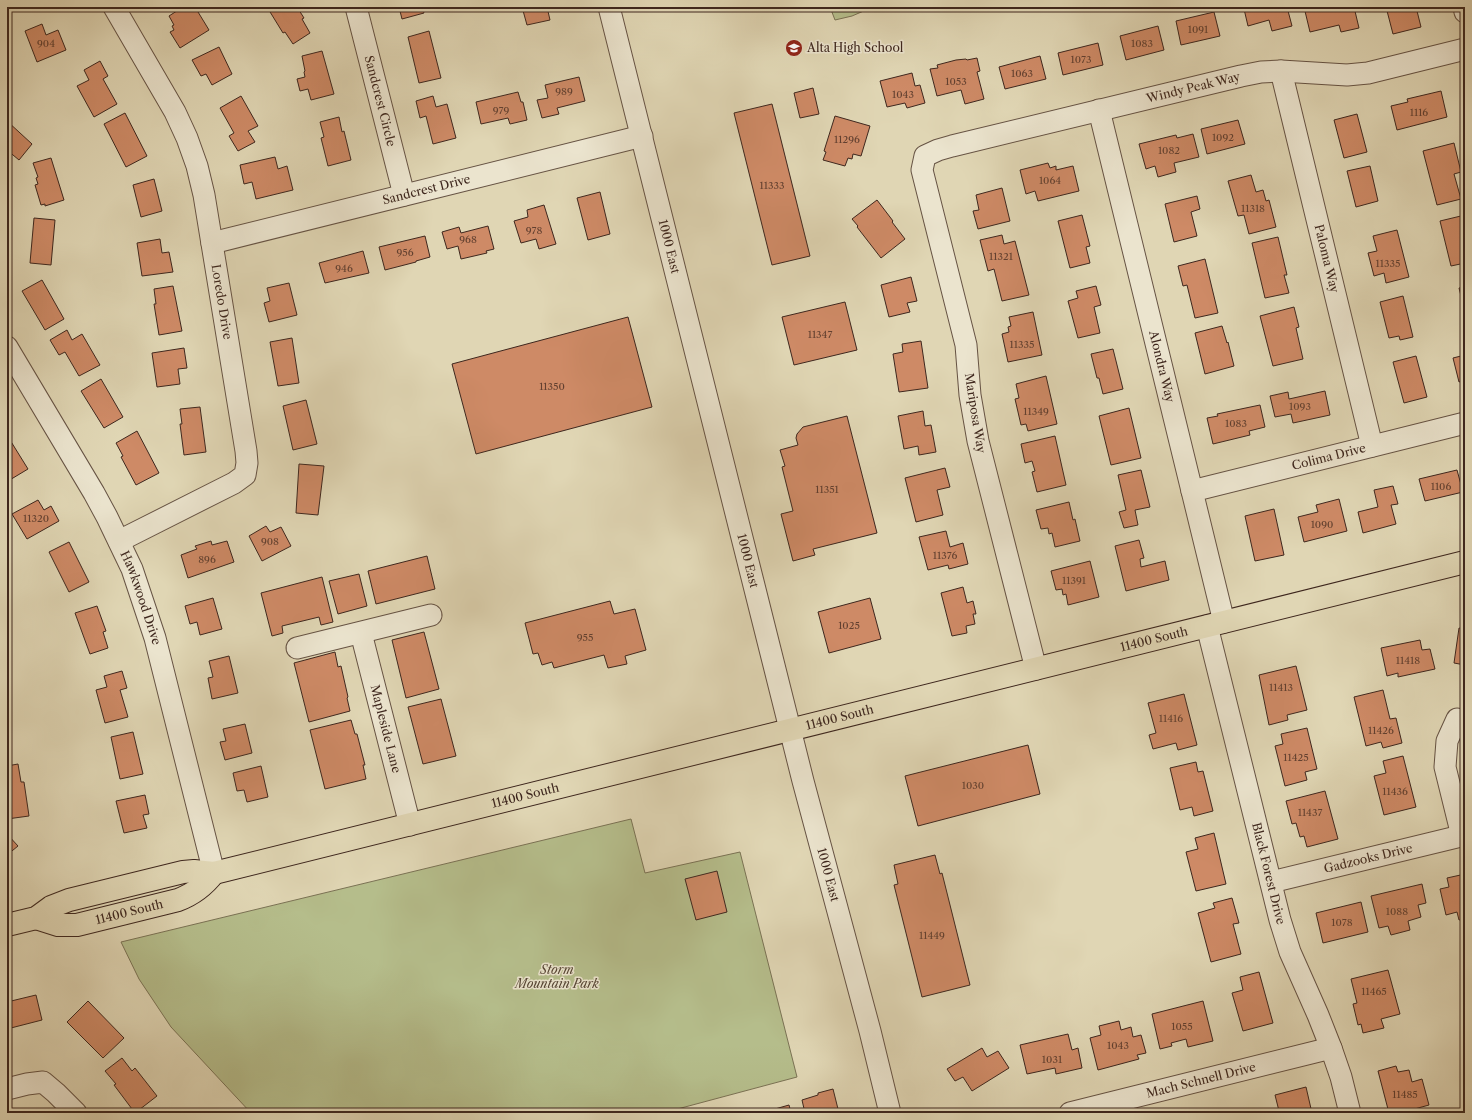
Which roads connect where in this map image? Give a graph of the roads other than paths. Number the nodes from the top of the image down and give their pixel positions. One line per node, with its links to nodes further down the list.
1 (114, 7): 12 (street, Loredo Drive)
2 (356, 7): 11 (street, Sandcrest Circle)
3 (609, 7): 9 (street, 1000 East)
4 (1464, 7): 5 (street)
5 (1465, 12)
6 (1465, 49): 7 (street, Windy Peak Way)
7 (1281, 71): 8 (street, Windy Peak Way); 15 (street, Paloma Way)
8 (1098, 110): 10 (street, Windy Peak Way); 16 (street, Alondra Way)
9 (642, 136): 11 (street, Sandcrest Drive); 25 (street, 1000 East)
10 (926, 156): 23 (street, Mariposa Way)
11 (404, 196): 12 (street, Sandcrest Drive)
12 (212, 243): 17 (street, Loredo Drive)
13 (7, 346): 17 (street, Hawkwood Drive)
14 (1465, 423): 15 (street, Colima Drive)
15 (1372, 446): 16 (street, Colima Drive)
16 (1192, 491): 20 (street, Alondra Way)
17 (119, 541): 28 (street, Hawkwood Drive)
18 (1465, 562): 20 (main road, 11400 South)
19 (431, 615): 21 (street)
20 (1215, 624): 23 (main road, 11400 South); 29 (street, Black Forest Drive)
21 (361, 633): 22 (street); 26 (street, Mapleside Lane)
22 (297, 648)
23 (1036, 669): 25 (main road, 11400 South)
24 (1458, 719): 27 (street)
25 (791, 730): 26 (main road, 11400 South); 34 (street, 1000 East)
26 (410, 824): 28 (main road, 11400 South)
27 (1464, 835): 29 (street, Gadzooks Drive)
28 (214, 873): 30 (main road, 11400 South)
29 (1271, 882): 31 (street, Black Forest Drive)
30 (7, 925)
31 (1331, 1048): 35 (street, Mach Schnell Drive); 36 (street, Black Forest Drive)
32 (7, 1089): 33 (street)
33 (76, 1113)
34 (890, 1113)
35 (1070, 1113)
36 (1350, 1113)

